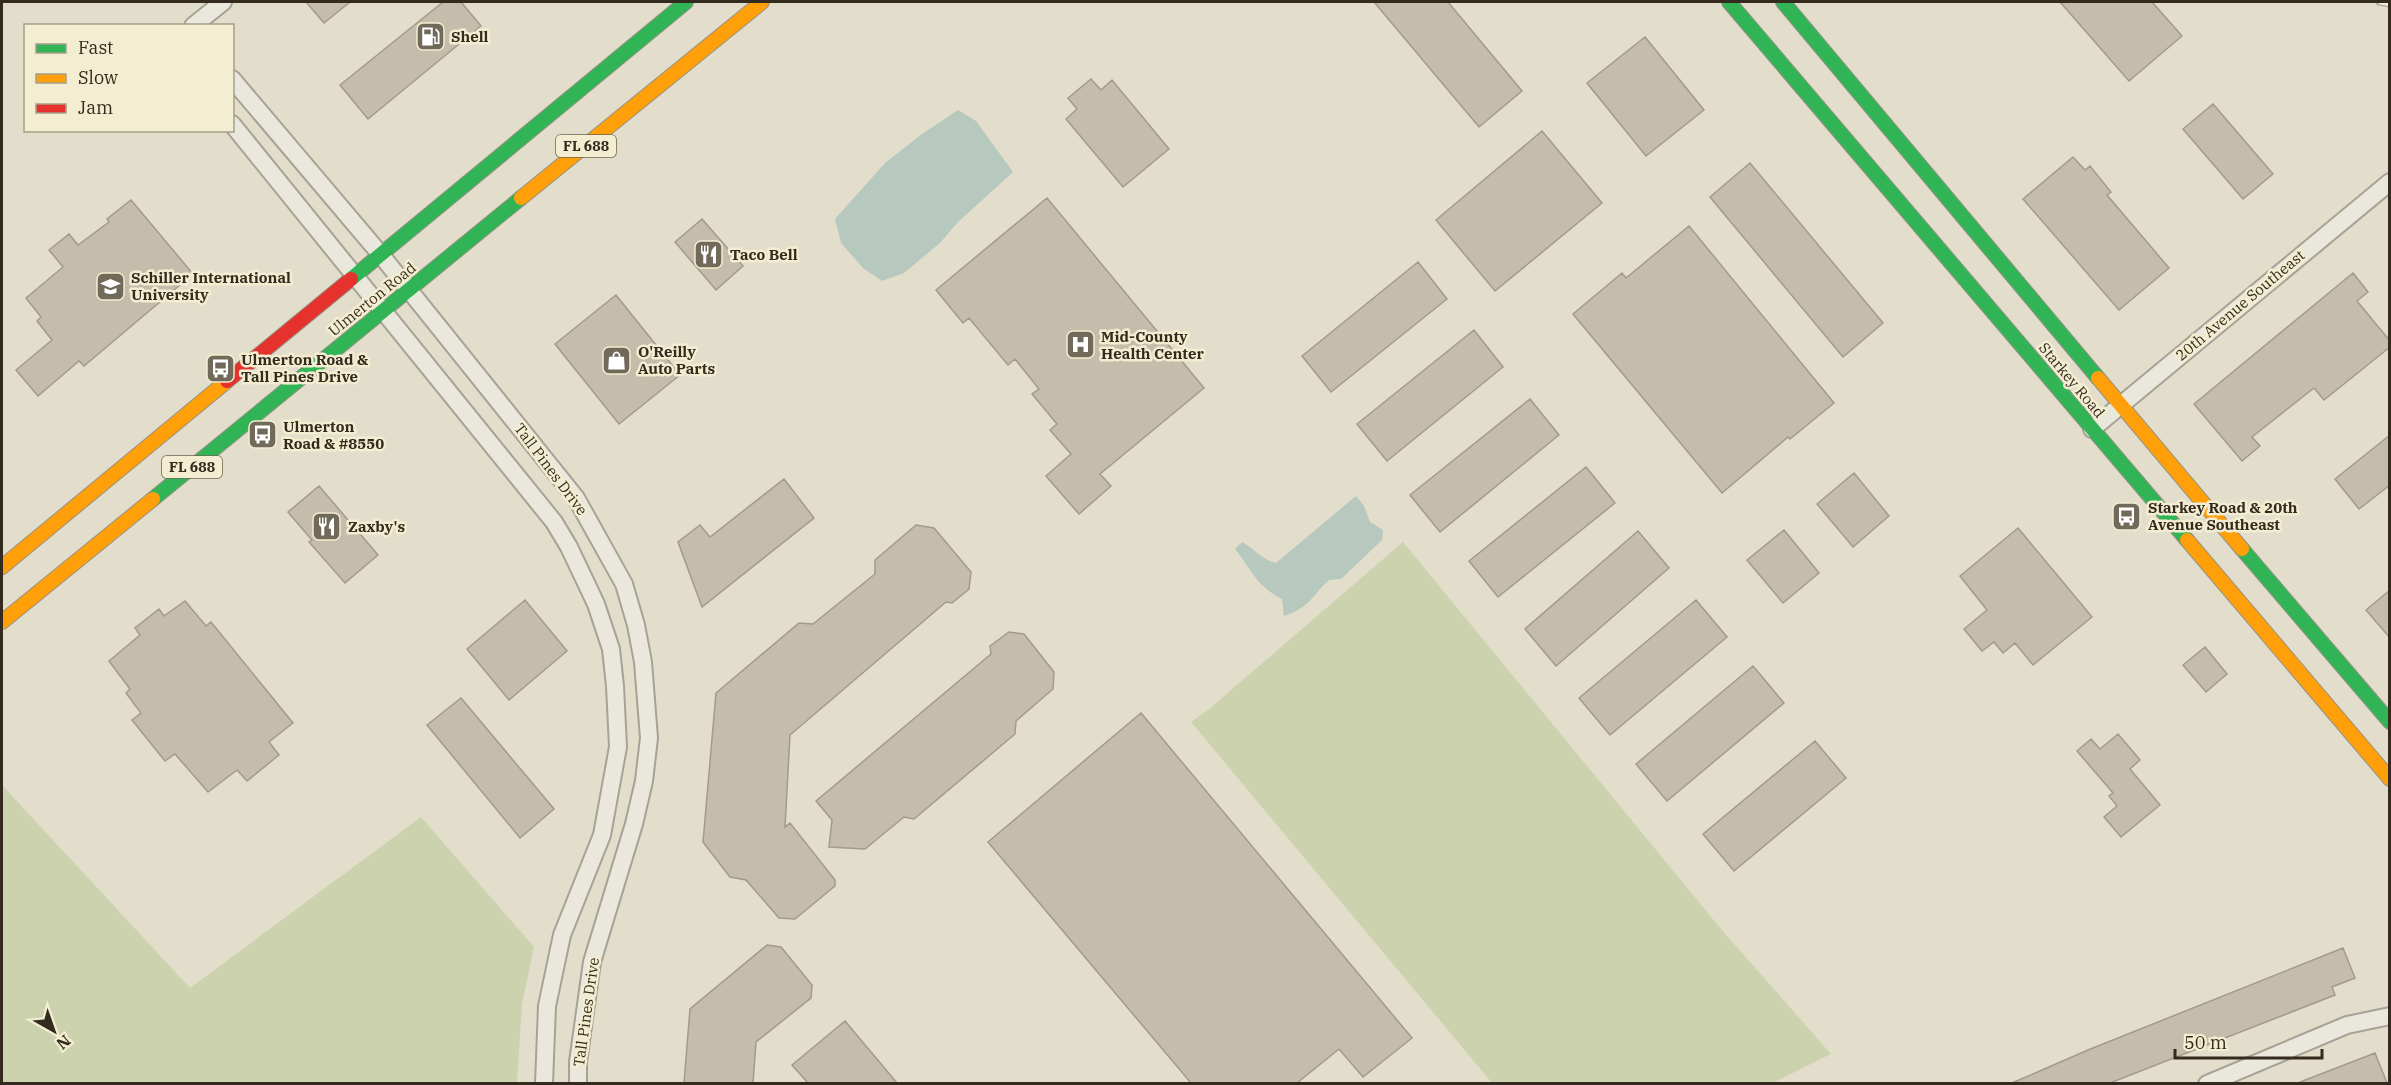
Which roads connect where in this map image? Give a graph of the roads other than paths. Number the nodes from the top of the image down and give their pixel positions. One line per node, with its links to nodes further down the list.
1 (223, 2): 6 (street)
2 (686, 2): 10 (main road, Ulmerton Road / FL 688)
3 (762, 2): 12 (main road, Ulmerton Road / FL 688)
4 (1729, 2): 15 (main road, Starkey Road)
5 (1783, 2): 14 (main road, Starkey Road)
6 (196, 24)
7 (234, 81): 10 (street, Tall Pines Drive)
8 (234, 126): 11 (street, Tall Pines Drive)
9 (2390, 182): 14 (street, 20th Avenue Southeast)
10 (381, 255): 11 (main road, Ulmerton Road / FL 688); 12 (street, Tall Pines Drive)
11 (356, 276): 13 (street, Tall Pines Drive); 16 (main road, Ulmerton Road / FL 688)
12 (409, 290): 13 (main road, Ulmerton Road / FL 688); 22 (street, Tall Pines Drive)
13 (382, 312): 17 (main road, Ulmerton Road / FL 688); 21 (street, Tall Pines Drive)
14 (2121, 404): 15 (street, 20th Avenue Southeast); 18 (main road, Starkey Road)
15 (2092, 429): 19 (main road, Starkey Road)
16 (2, 567)
17 (2, 622)
18 (2390, 722)
19 (2390, 778)
20 (2390, 1016): 23 (street)
21 (544, 1083)
22 (578, 1083)
23 (2207, 1083)

